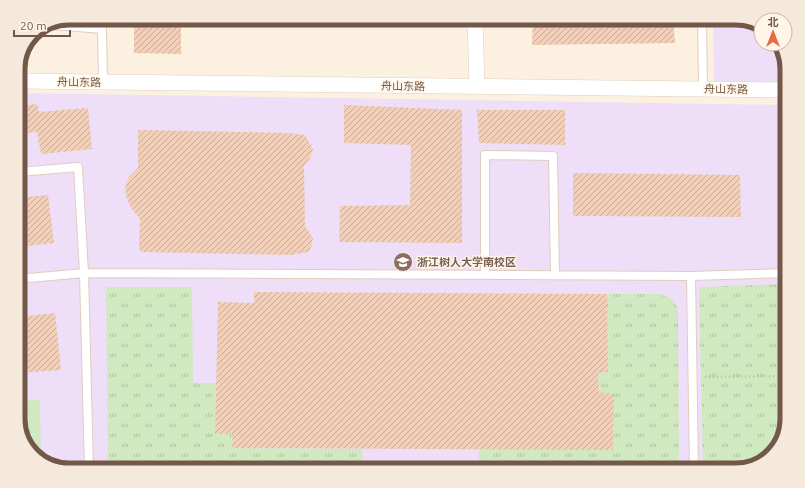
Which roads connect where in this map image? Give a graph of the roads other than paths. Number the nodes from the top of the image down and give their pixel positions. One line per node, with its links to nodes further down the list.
1 (475, 25): 6 (street)
2 (702, 25): 7 (lane)
3 (62, 26): 5 (lane)
4 (25, 81): 5 (street, 舟山东路)
5 (103, 82): 6 (street, 舟山东路)
6 (477, 87): 7 (street, 舟山东路)
7 (703, 89): 8 (street, 舟山东路)
8 (780, 90)
9 (25, 171): 10 (lane)
10 (84, 273): 12 (lane); 15 (lane); 16 (lane)
11 (780, 273): 14 (lane)
12 (485, 275): 13 (lane); 13 (lane)
13 (555, 275): 14 (lane)
14 (690, 276): 17 (lane)
15 (25, 278)
16 (89, 463)
17 (694, 463)

